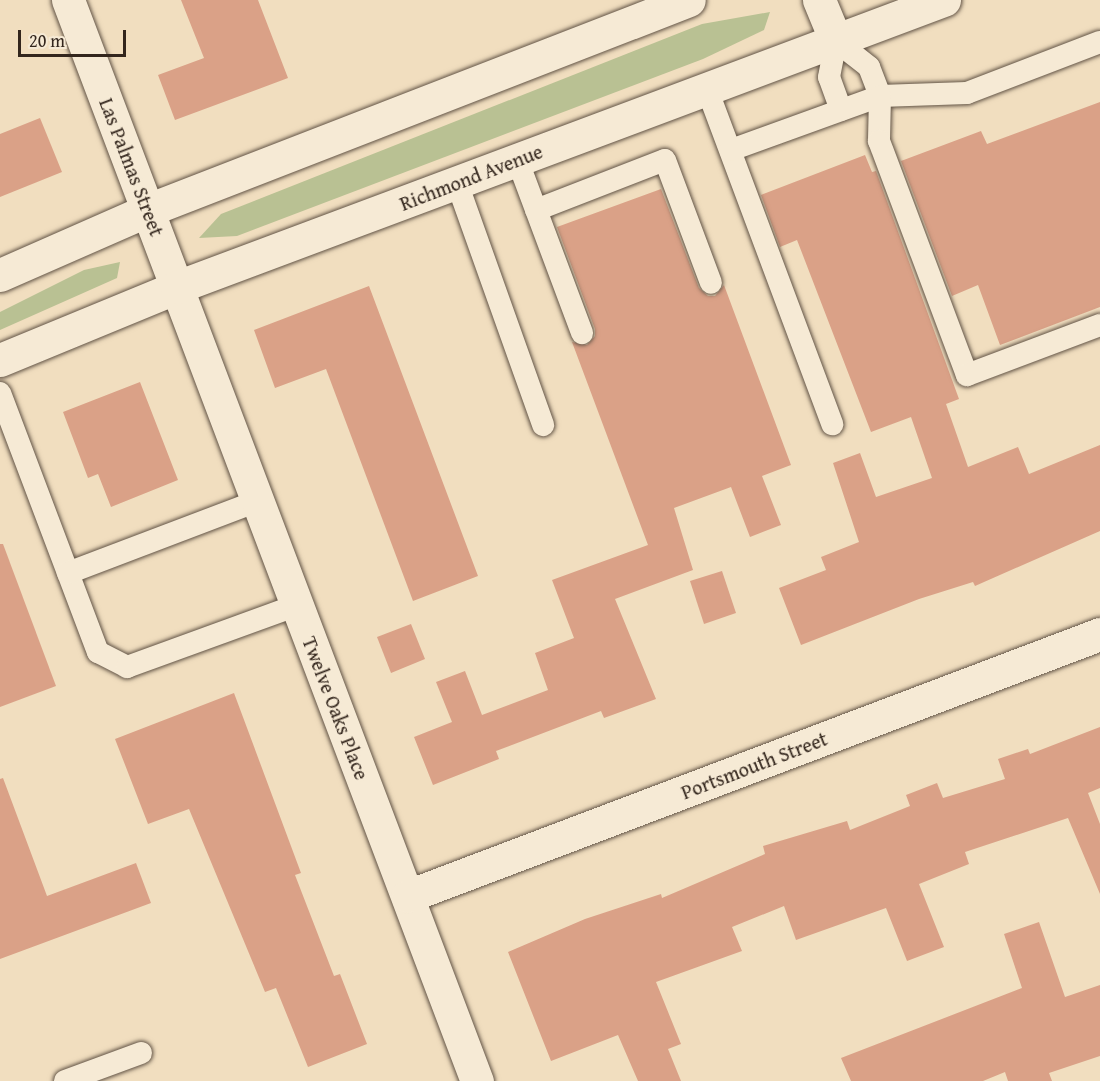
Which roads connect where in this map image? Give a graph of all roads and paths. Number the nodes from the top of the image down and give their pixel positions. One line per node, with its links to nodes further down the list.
1 (68, 0): 13 (street, Las Palmas Street)
2 (689, 0): 13 (street)
3 (819, 0): 5 (street)
4 (944, 0): 5 (street, Richmond Avenue)
5 (836, 41): 7 (street, Richmond Avenue); 8 (lane); 9 (lane)
6 (1100, 42): 8 (lane)
7 (707, 89): 10 (lane); 11 (street, Richmond Avenue)
8 (880, 96): 9 (lane); 18 (lane)
9 (841, 110): 10 (lane)
10 (731, 150): 23 (lane)
11 (517, 159): 12 (street, Richmond Avenue); 14 (lane)
12 (457, 183): 17 (street, Richmond Avenue); 24 (lane)
13 (148, 210): 15 (street); 17 (street, Las Palmas Street)
14 (536, 210): 16 (lane); 19 (lane)
15 (0, 275)
16 (711, 283)
17 (177, 287): 20 (street, Las Palmas Street); 21 (street, Richmond Avenue)
18 (1100, 325)
19 (582, 333)
20 (195, 334): 25 (street, Twelve Oaks Place)
21 (0, 360)
22 (0, 393): 26 (lane)
23 (832, 424)
24 (543, 425)
25 (258, 501): 26 (lane); 27 (street, Twelve Oaks Place)
26 (68, 573): 27 (lane)
27 (297, 605): 29 (street, Twelve Oaks Place)
28 (1100, 633): 29 (street, Portsmouth Street)
29 (408, 896): 32 (street, Twelve Oaks Place)
30 (141, 1053): 31 (lane)
31 (65, 1081)
32 (477, 1081)

